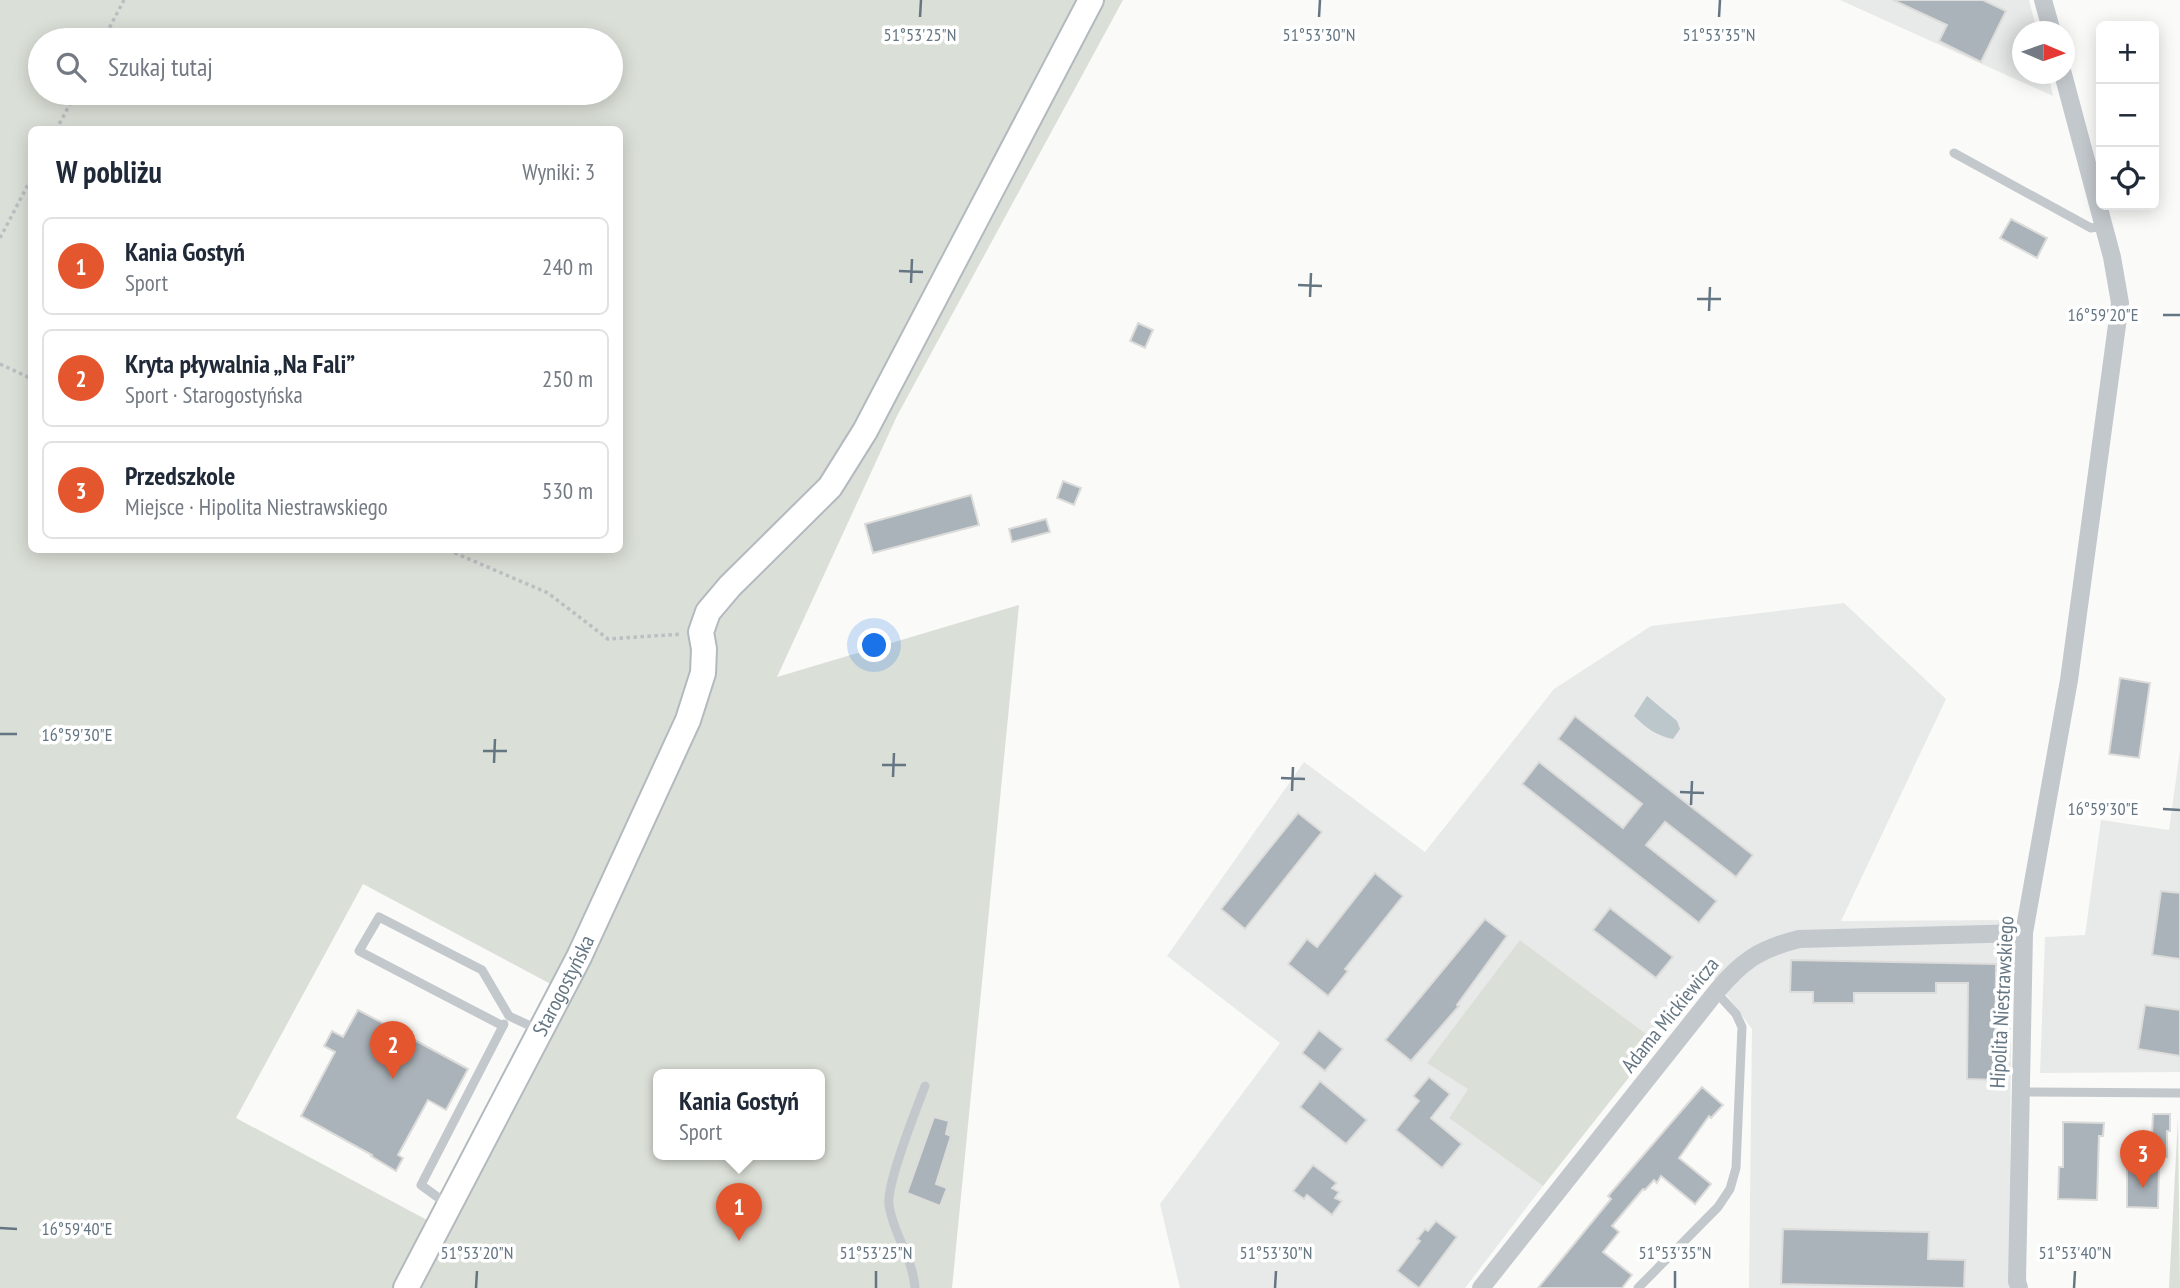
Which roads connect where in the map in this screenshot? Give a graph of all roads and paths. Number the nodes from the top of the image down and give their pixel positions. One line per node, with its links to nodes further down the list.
1 (124, 0): 5 (path)
2 (1091, 0): 16 (street)
3 (2043, 0): 4 (street)
4 (2049, 21)
5 (109, 28)
6 (2066, 84): 11 (street, Hipolita Niestrawskiego)
7 (70, 105): 8 (path)
8 (58, 126)
9 (1954, 153): 11 (lane)
10 (28, 185): 12 (path)
11 (2104, 226): 17 (street, Hipolita Niestrawskiego)
12 (0, 238)
13 (0, 364): 14 (path)
14 (28, 377)
15 (456, 553): 16 (path)
16 (701, 632): 21 (street, Starogostyńska)
17 (2024, 933): 18 (street, Adama Mickiewicza); 23 (street, Hipolita Niestrawskiego)
18 (1716, 992): 28 (street, Adama Mickiewicza); 29 (lane)
19 (509, 1016): 20 (lane); 20 (lane); 21 (lane)
20 (503, 1026): 25 (lane)
21 (541, 1031): 25 (street, Starogostyńska)
22 (925, 1086): 27 (lane)
23 (2020, 1092): 24 (lane); 30 (street, Hipolita Niestrawskiego)
24 (2180, 1093)
25 (450, 1206): 26 (street, Starogostyńska)
26 (406, 1288)
27 (915, 1288)
28 (1481, 1288)
29 (1638, 1288)
30 (2019, 1288)

